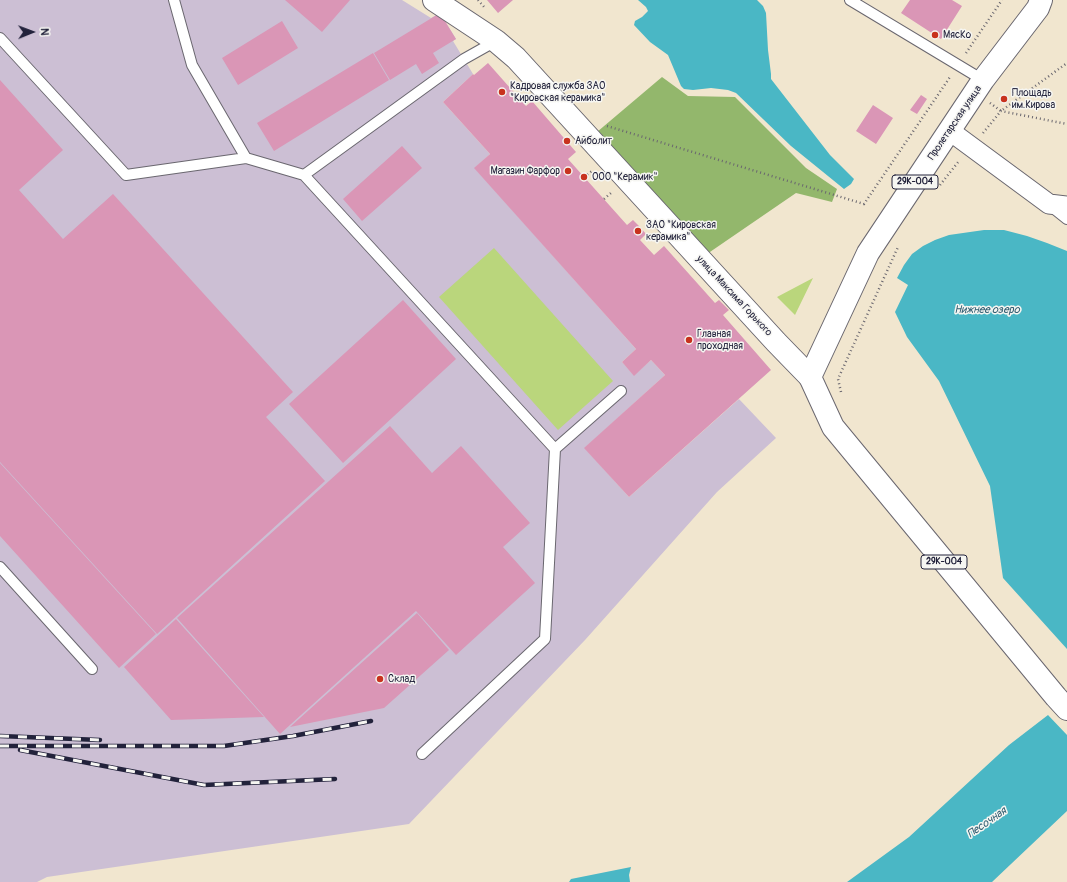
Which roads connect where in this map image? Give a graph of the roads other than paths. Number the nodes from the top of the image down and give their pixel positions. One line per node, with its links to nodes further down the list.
1 (174, 0): 9 (lane)
2 (434, 0): 6 (main road, улица Максима Горького)
3 (850, 0): 7 (lane)
4 (1041, 0): 7 (main road, Пролетарская улица / 29К-004)
5 (0, 38): 9 (lane)
6 (496, 41): 10 (lane); 13 (main road, улица Максима Горького)
7 (979, 86): 8 (main road, Пролетарская улица / 29К-004)
8 (950, 131): 11 (street); 13 (main road, Пролетарская улица / 29К-004)
9 (246, 158): 10 (lane)
10 (304, 175): 15 (lane)
11 (1058, 205): 12 (lane)
12 (1067, 219)
13 (810, 377): 18 (main road, 29К-004)
14 (620, 391): 15 (lane)
15 (555, 449): 19 (lane)
16 (0, 567): 17 (lane)
17 (92, 669)
18 (1062, 703)
19 (422, 754)

